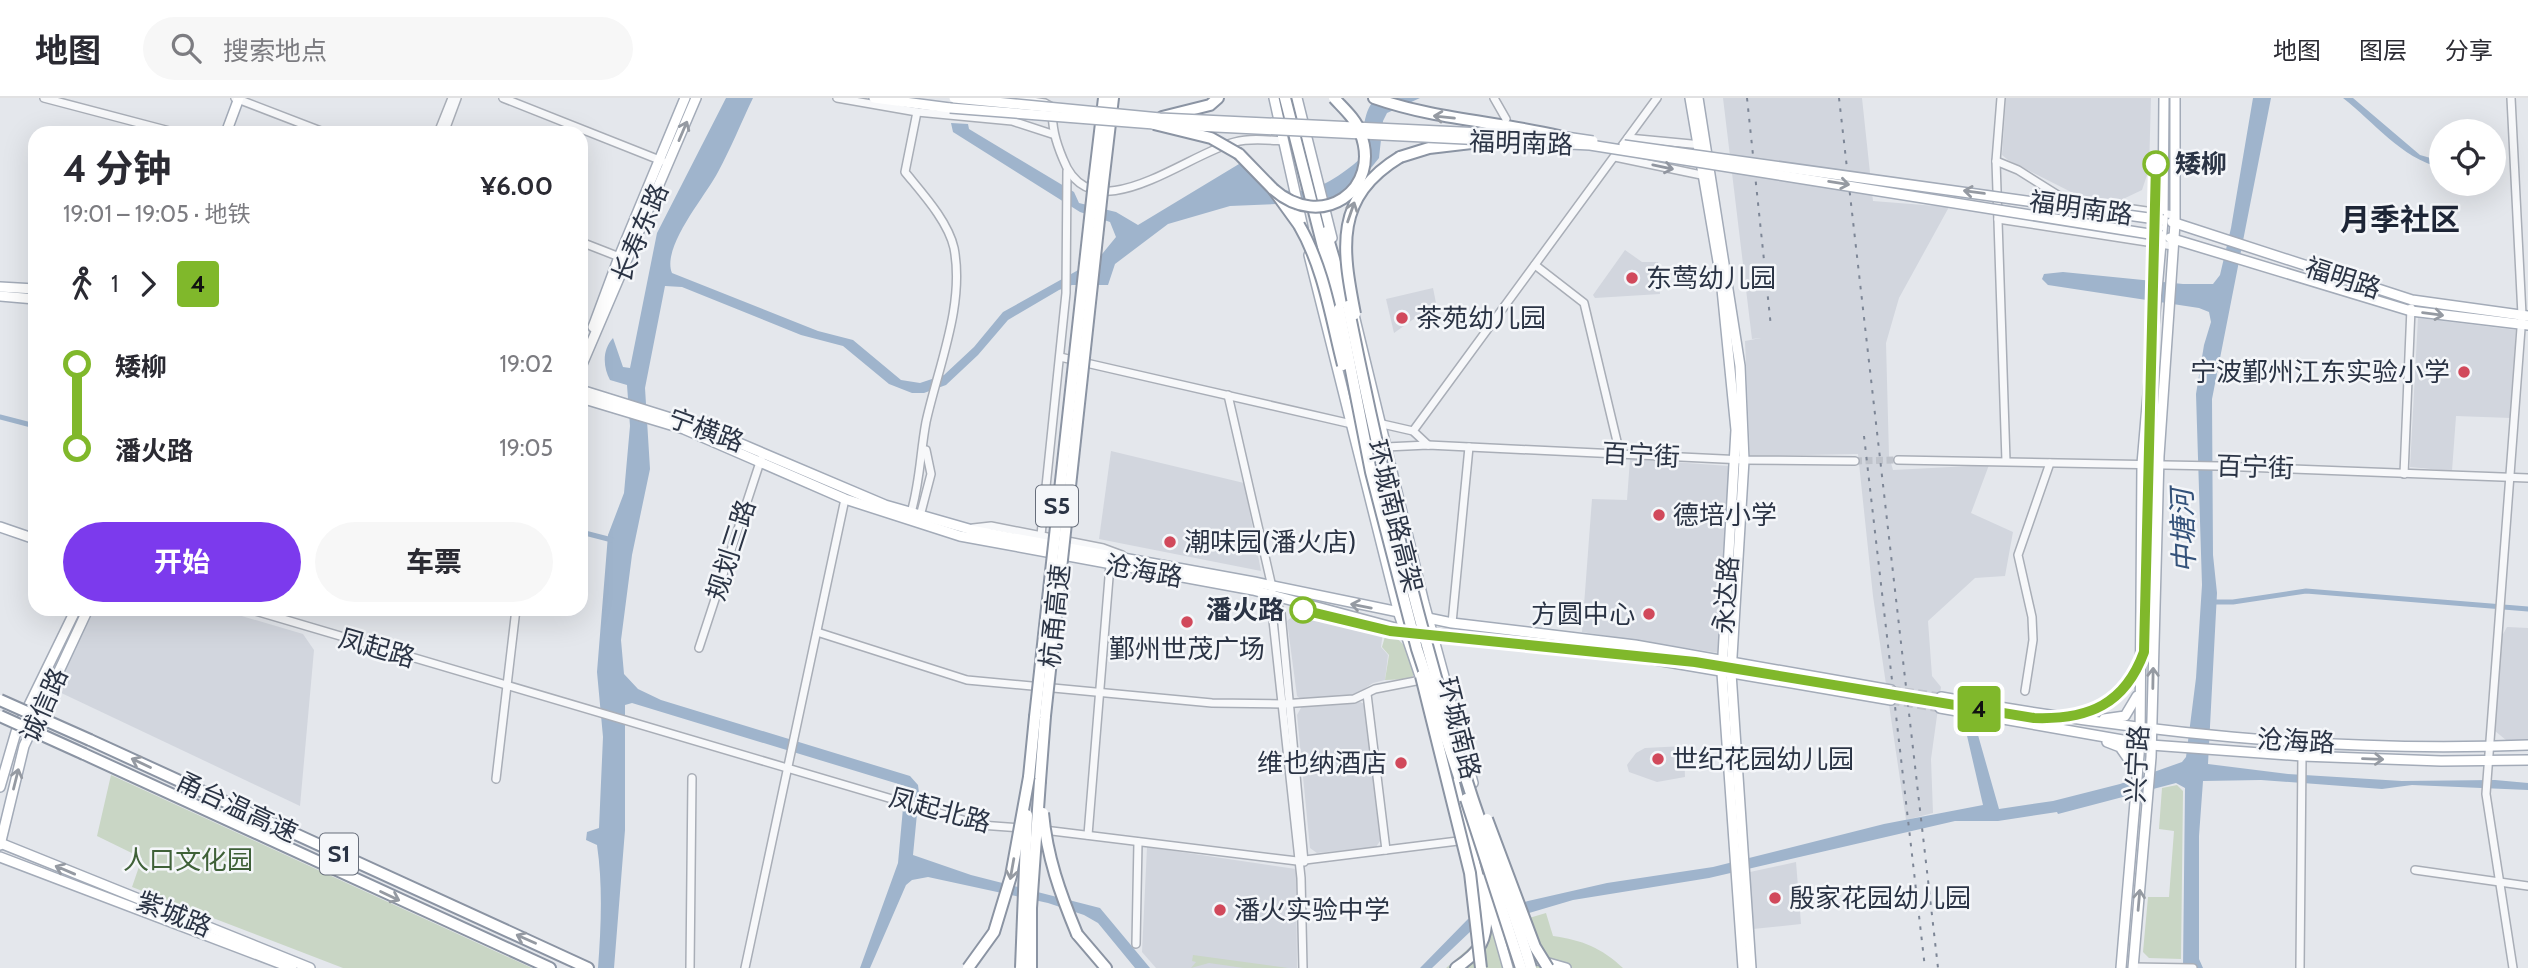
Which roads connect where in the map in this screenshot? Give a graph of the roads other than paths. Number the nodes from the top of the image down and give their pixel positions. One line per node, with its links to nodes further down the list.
1 (44, 98): 34 (street)
2 (236, 98): 35 (main road); 36 (main road); 37 (street)
3 (455, 98): 38 (street); 39 (street)
4 (503, 98): 40 (street)
5 (685, 98): 50 (main road, 长寿东路)
6 (696, 98): 50 (main road, 长寿东路, one-way to 6)
7 (837, 98): 30 (street)
8 (874, 98): 31 (main road, 福明南路)
9 (954, 98): 33 (main road, 福明南路, bridge)
10 (1012, 98): 42 (street)
11 (1104, 98): 53 (highway, 杭甬高速 / S5)
12 (1113, 98): 53 (highway, 杭甬高速 / S5)
13 (1229, 98): 28 (highway)
14 (1274, 98): 45 (main road)
15 (1285, 98): 95 (highway, 环城南路高架, bridge)
16 (1294, 98): 79 (main road, 环城南路); 95 (highway, 环城南路高架, bridge)
17 (1334, 98): 54 (highway, bridge)
18 (1374, 98): 29 (highway)
19 (1386, 98): 29 (highway)
20 (1494, 98): 32 (street)
21 (1657, 98): 44 (street)
22 (1690, 98): 47 (main road, 永达路)
23 (1698, 98): 47 (main road, 永达路)
24 (2001, 98): 49 (street)
25 (2164, 98): 55 (main road, 兴宁路)
26 (2175, 98): 57 (main road, 兴宁路)
27 (2511, 98): 70 (street)
28 (1214, 101): 33 (highway, bridge)
29 (1411, 111): 43 (highway, one-way to 29)
30 (918, 112): 31 (street); 100 (street)
31 (951, 112): 33 (main road, 福明南路, bridge); 42 (street)
32 (1506, 119)
33 (1157, 121): 43 (main road, 福明南路, bridge); 46 (main road, 福明南路, bridge); 54 (highway, bridge)
34 (143, 126)
35 (223, 126)
36 (228, 126)
37 (308, 126)
38 (441, 126)
39 (446, 126)
40 (574, 126)
41 (588, 132): 50 (street)
42 (1052, 134): 51 (street)
43 (1559, 136): 55 (main road, 福明南路, one-way to 43, bridge)
44 (1628, 138): 47 (street); 48 (street)
45 (1283, 141): 51 (street); 80 (main road, 环城南路)
46 (1480, 142): 58 (main road, 福明南路, one-way to 58, bridge); 95 (highway, one-way to 46, bridge)
47 (1702, 145): 52 (main road, 永达路)
48 (1615, 157): 52 (street, one-way to 52); 63 (street)
49 (1996, 161): 55 (street); 56 (street)
50 (665, 162): 61 (main road, 长寿东路); 62 (main road, 长寿东路)
51 (1067, 171): 73 (street)
52 (1707, 176): 87 (main road, 永达路)
53 (1098, 183): 148 (highway, 杭甬高速 / S5, bridge)
54 (1273, 189): 95 (highway, bridge)
55 (2163, 216): 57 (main road, 福明路); 58 (main road, 兴宁路)
56 (1998, 219): 58 (street); 90 (street)
57 (2174, 219): 59 (main road, 兴宁路); 68 (main road, 福明路)
58 (2162, 239): 59 (main road, 福明路); 93 (main road, 兴宁路)
59 (2173, 242): 69 (main road, 福明路); 94 (main road, 兴宁路)
60 (588, 245): 61 (street)
61 (619, 257): 62 (street); 71 (main road, 长寿东路)
62 (628, 262): 72 (main road, 长寿东路)
63 (1535, 265): 81 (street); 86 (street)
64 (0, 287): 65 (main road)
65 (28, 289)
66 (0, 296): 67 (main road)
67 (28, 298)
68 (2412, 300): 69 (street); 70 (main road, 福明路)
69 (2411, 311): 70 (main road, 福明路, one-way to 70); 96 (street)
70 (2525, 320): 97 (street)
71 (588, 344)
72 (588, 349)
73 (1060, 357): 75 (street); 103 (street)
74 (588, 393): 77 (main road, 沧海路)
75 (1228, 395): 80 (street); 107 (street)
76 (588, 399): 77 (main road, 沧海路)
77 (625, 407): 78 (main road, 沧海路)
78 (654, 416): 85 (main road, 宁横路); 91 (main road, 沧海路)
79 (1380, 423): 80 (street); 81 (street); 83 (main road, 环城南路)
80 (1350, 426): 108 (main road, 环城南路)
81 (1413, 431): 82 (street)
82 (1428, 445): 83 (street, 百宁街); 84 (street, 百宁街)
83 (1386, 447): 113 (main road, 环城南路)
84 (1469, 447): 86 (street, 百宁街); 114 (street)
85 (760, 450): 91 (street, 规划三路); 100 (main road, 沧海路)
86 (1620, 454): 87 (street, 百宁街)
87 (1739, 460): 89 (street, 百宁街); 120 (main road, 永达路)
88 (1899, 460): 90 (street, 百宁街)
89 (1855, 461)
90 (2006, 461): 92 (street, 百宁街)
91 (760, 462): 99 (main road, 沧海路); 118 (street, 规划三路)
92 (2050, 463): 93 (street, 百宁街); 125 (street)
93 (2143, 464): 94 (street, 百宁街); 122 (main road, 兴宁路)
94 (2159, 465): 96 (street, 百宁街); 134 (main road, 兴宁路, one-way to 94)
95 (1377, 472): 119 (highway, 环城南路高架, bridge); 142 (highway, 环城南路高架, bridge)
96 (2404, 474): 97 (street, 百宁街)
97 (2509, 477): 98 (street, 百宁街); 138 (street)
98 (2528, 478)
99 (845, 499): 100 (main road, 沧海路); 116 (street)
100 (914, 519): 102 (main road, 沧海路); 106 (main road, 沧海路)
101 (0, 527): 104 (main road)
102 (966, 528): 103 (street); 105 (main road, 沧海路)
103 (1041, 535): 105 (street)
104 (28, 537)
105 (1135, 561): 107 (main road, 沧海路)
106 (1110, 565): 107 (main road, 沧海路); 126 (street)
107 (1273, 592): 108 (main road, 沧海路, one-way to 107); 115 (main road, 沧海路); 129 (street)
108 (1399, 614): 113 (main road, 沧海路); 115 (main road, 环城南路)
109 (73, 616): 149 (main road, 诚信路)
110 (85, 616): 153 (main road, 诚信路, one-way to 110)
111 (272, 616): 124 (street, 凤起路)
112 (515, 616): 124 (street)
113 (1429, 618): 114 (main road, 沧海路); 117 (main road, 环城南路)
114 (1452, 624): 120 (main road, 沧海路)
115 (1404, 630): 117 (main road, 沧海路); 123 (main road, 环城南路)
116 (817, 632): 126 (street); 143 (street)
117 (1435, 635): 121 (main road, 沧海路); 142 (main road, 环城南路)
118 (699, 648)
119 (1417, 649): 178 (highway, bridge); 180 (highway, 环城南路高架, bridge)
120 (1727, 661): 121 (main road, 永达路); 121 (main road, 沧海路)
121 (1727, 673): 158 (main road, 永达路)
122 (2140, 677): 131 (main road, 沧海路); 133 (main road, 兴宁路)
123 (1421, 680): 127 (street); 144 (main road, 环城南路)
124 (507, 687): 143 (street, 凤起北路); 147 (street)
125 (2025, 691)
126 (1097, 694): 129 (street); 150 (street)
127 (1367, 694): 129 (street); 154 (street)
128 (0, 700): 169 (highway, 甬台温高速 / S1, one-way to 128, bridge)
129 (1286, 703): 156 (street)
130 (0, 716): 168 (highway, 甬台温高速 / S1, one-way to 168, bridge)
131 (2065, 718): 132 (main road, 沧海路); 133 (main road, 沧海路)
132 (2066, 730): 135 (main road, 沧海路); 145 (main road, 沧海路)
133 (2140, 730): 134 (main road, 沧海路); 135 (main road, 兴宁路)
134 (2152, 731): 136 (main road, 兴宁路); 138 (main road, 沧海路)
135 (2140, 743): 136 (main road, 沧海路); 145 (main road, 兴宁路)
136 (2151, 745): 139 (main road, 沧海路); 165 (main road, 兴宁路, one-way to 136)
137 (2528, 745): 138 (main road, 沧海路)
138 (2489, 747): 141 (street)
139 (2302, 756): 141 (main road, 沧海路, one-way to 141); 188 (street)
140 (2528, 760): 141 (main road, 沧海路)
141 (2488, 761): 159 (street)
142 (1465, 764): 161 (main road, 环城南路); 164 (highway, bridge); 181 (highway, 环城南路高架, bridge)
143 (787, 768): 150 (street, 凤起北路); 171 (street)
144 (1451, 771): 151 (highway); 162 (main road, 环城南路)
145 (2137, 775): 185 (main road, 兴宁路)
146 (692, 778): 170 (street)
147 (496, 779)
148 (1035, 779): 172 (highway, one-way to 172, bridge); 173 (highway, 杭甬高速 / S5, bridge); 174 (highway, 杭甬高速 / S5, bridge); 175 (highway, bridge)
149 (0, 786)
150 (1088, 835): 152 (street, 凤起北路)
151 (1470, 840): 154 (street, 凤起北路); 162 (highway)
152 (1138, 842): 156 (street, 凤起北路); 163 (street)
153 (0, 844): 167 (main road, 紫城路, one-way to 153)
154 (1386, 850): 156 (street, 凤起北路)
155 (0, 856): 166 (main road, 紫城路)
156 (1300, 860): 176 (street)
157 (2415, 870): 159 (street)
158 (1741, 875): 183 (main road, 永达路); 184 (main road, 永达路)
159 (2500, 882): 160 (street); 189 (street)
160 (2528, 886)
161 (1506, 903): 164 (main road, bridge); 180 (main road, 环城南路, bridge)
162 (1489, 908): 177 (highway); 179 (main road, 环城南路)
163 (1136, 944)
164 (1549, 967): 182 (main road)
165 (2133, 967): 186 (street)
166 (292, 968)
167 (310, 968)
168 (550, 968)
169 (588, 968)
170 (690, 968)
171 (745, 968)
172 (968, 968)
173 (1021, 968)
174 (1031, 968)
175 (1106, 968)
176 (1303, 968)
177 (1456, 968)
178 (1481, 968)
179 (1508, 968)
180 (1520, 968)
181 (1531, 968)
182 (1566, 968)
183 (1743, 968)
184 (1751, 968)
185 (2121, 968)
186 (2177, 968): 187 (street)
187 (2193, 968)
188 (2300, 968)
189 (2513, 968)

